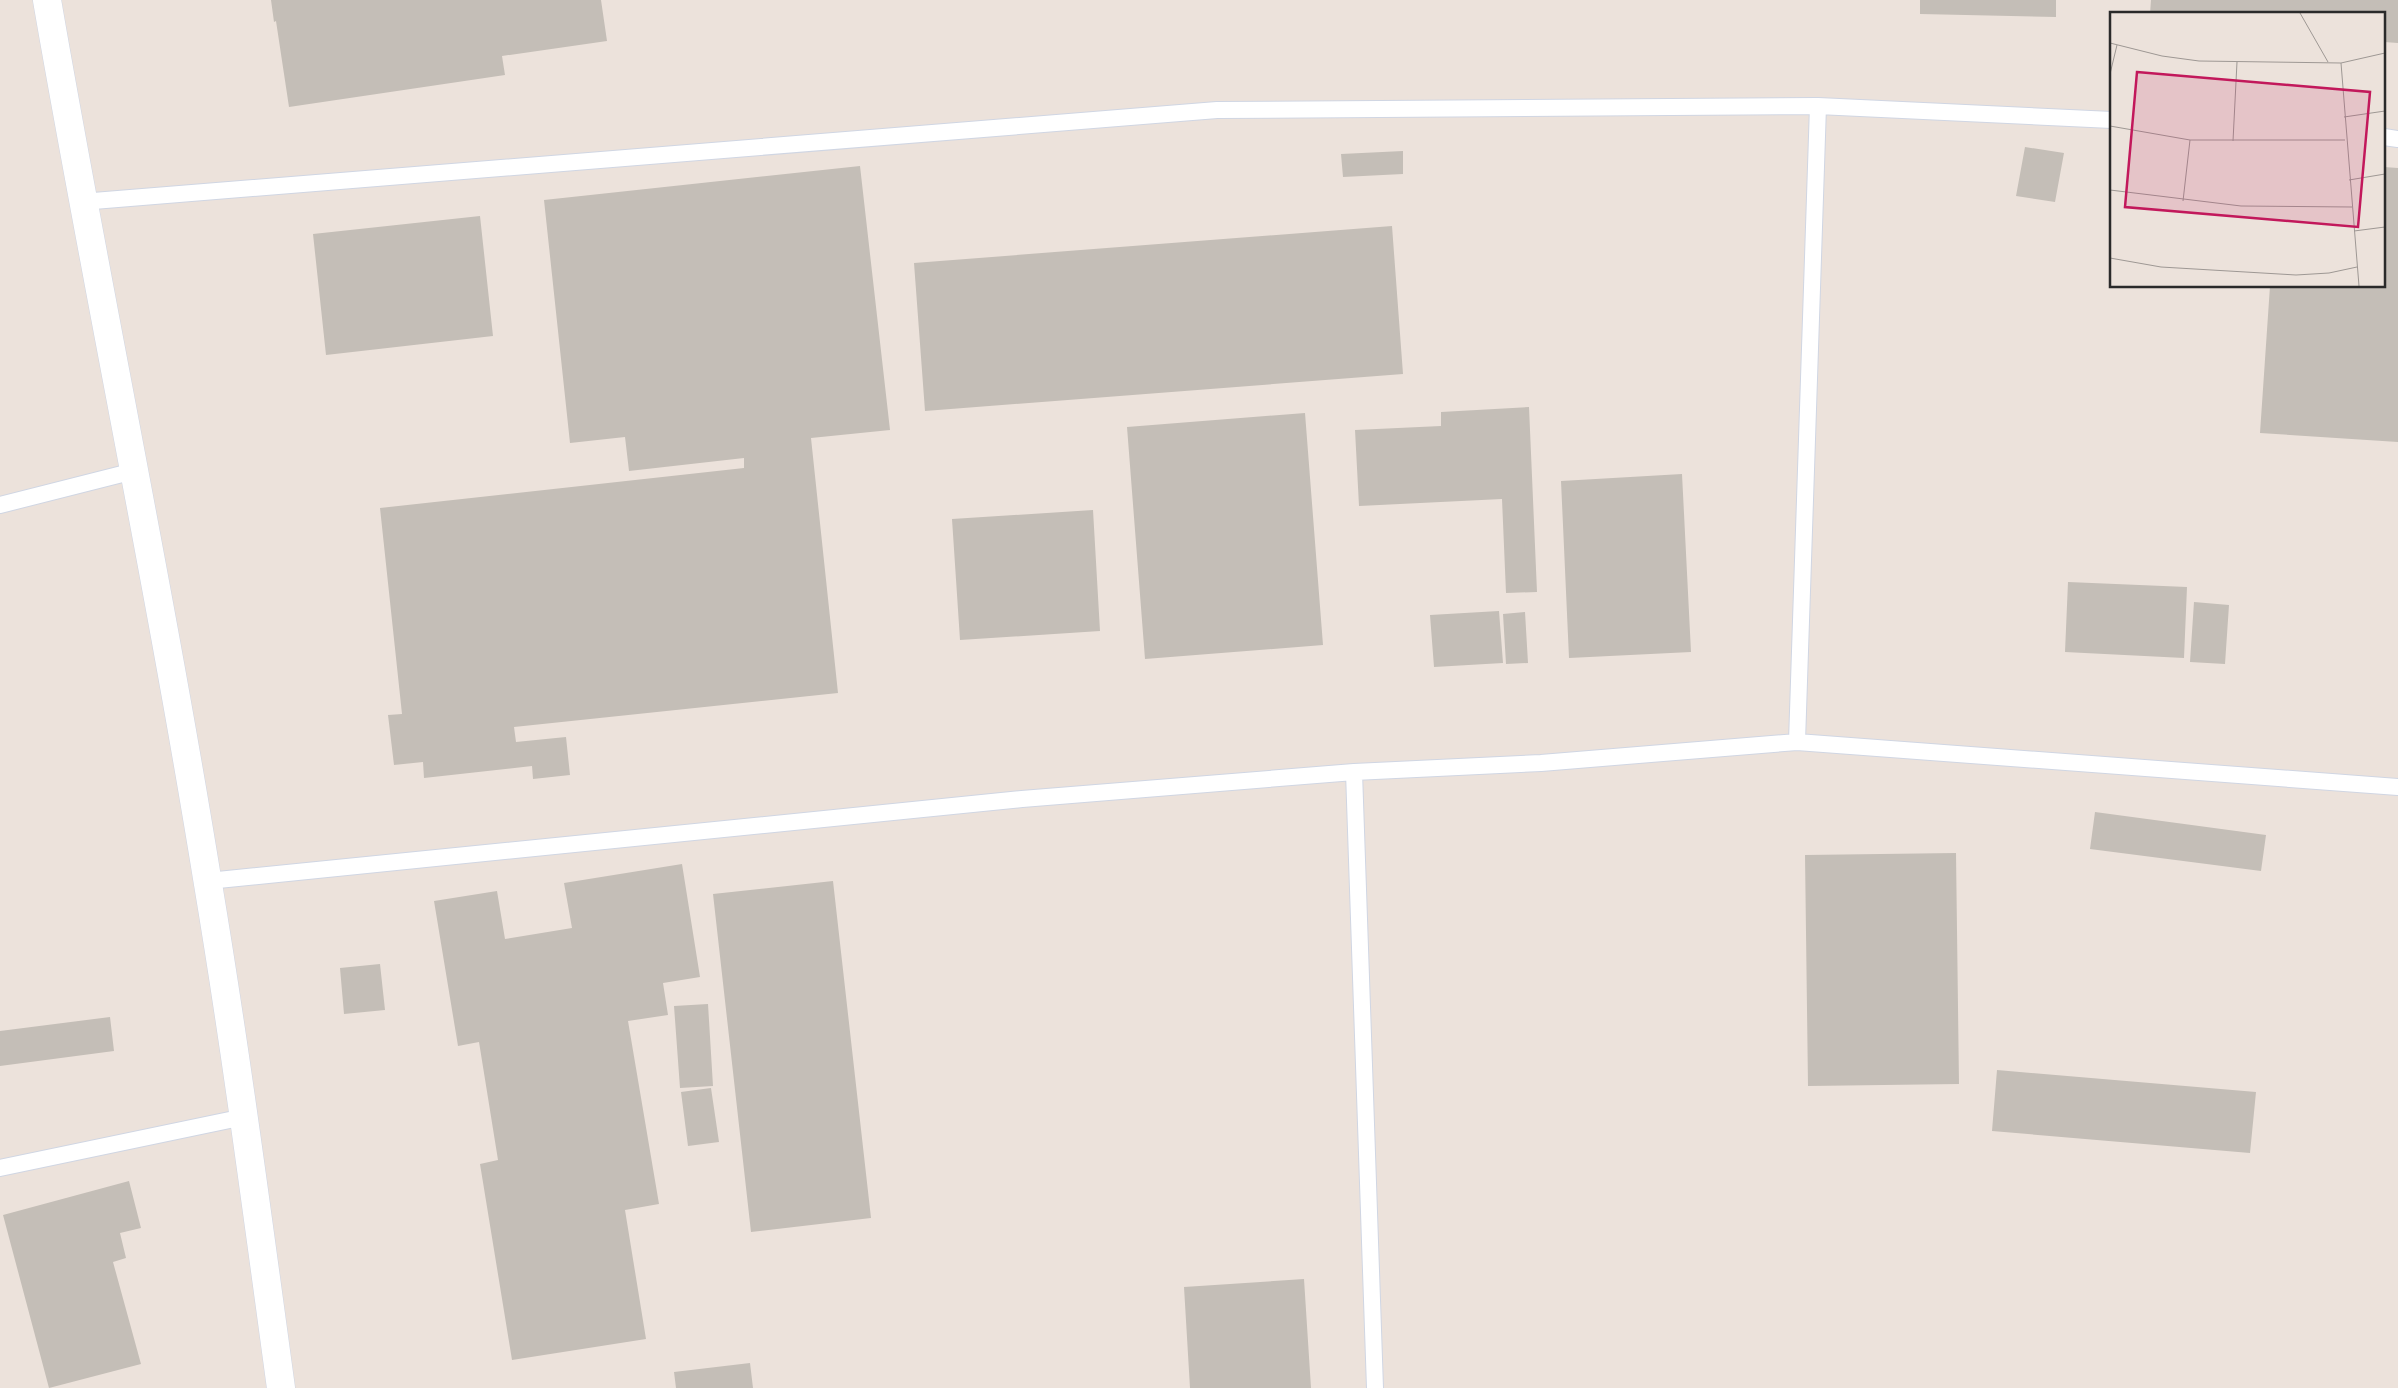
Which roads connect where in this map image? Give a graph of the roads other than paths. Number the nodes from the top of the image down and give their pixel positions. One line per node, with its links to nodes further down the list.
1 (47, 0): 4 (street)
2 (1818, 106): 3 (lane); 4 (lane); 7 (lane)
3 (2110, 120)
4 (82, 202): 5 (street)
5 (134, 471): 6 (lane); 10 (street)
6 (0, 505)
7 (1797, 742): 8 (lane); 9 (lane)
8 (1354, 772): 10 (lane); 14 (lane)
9 (2398, 787)
10 (208, 882): 11 (street)
11 (244, 1117): 12 (lane); 13 (street)
12 (0, 1168)
13 (281, 1388)
14 (1375, 1388)

